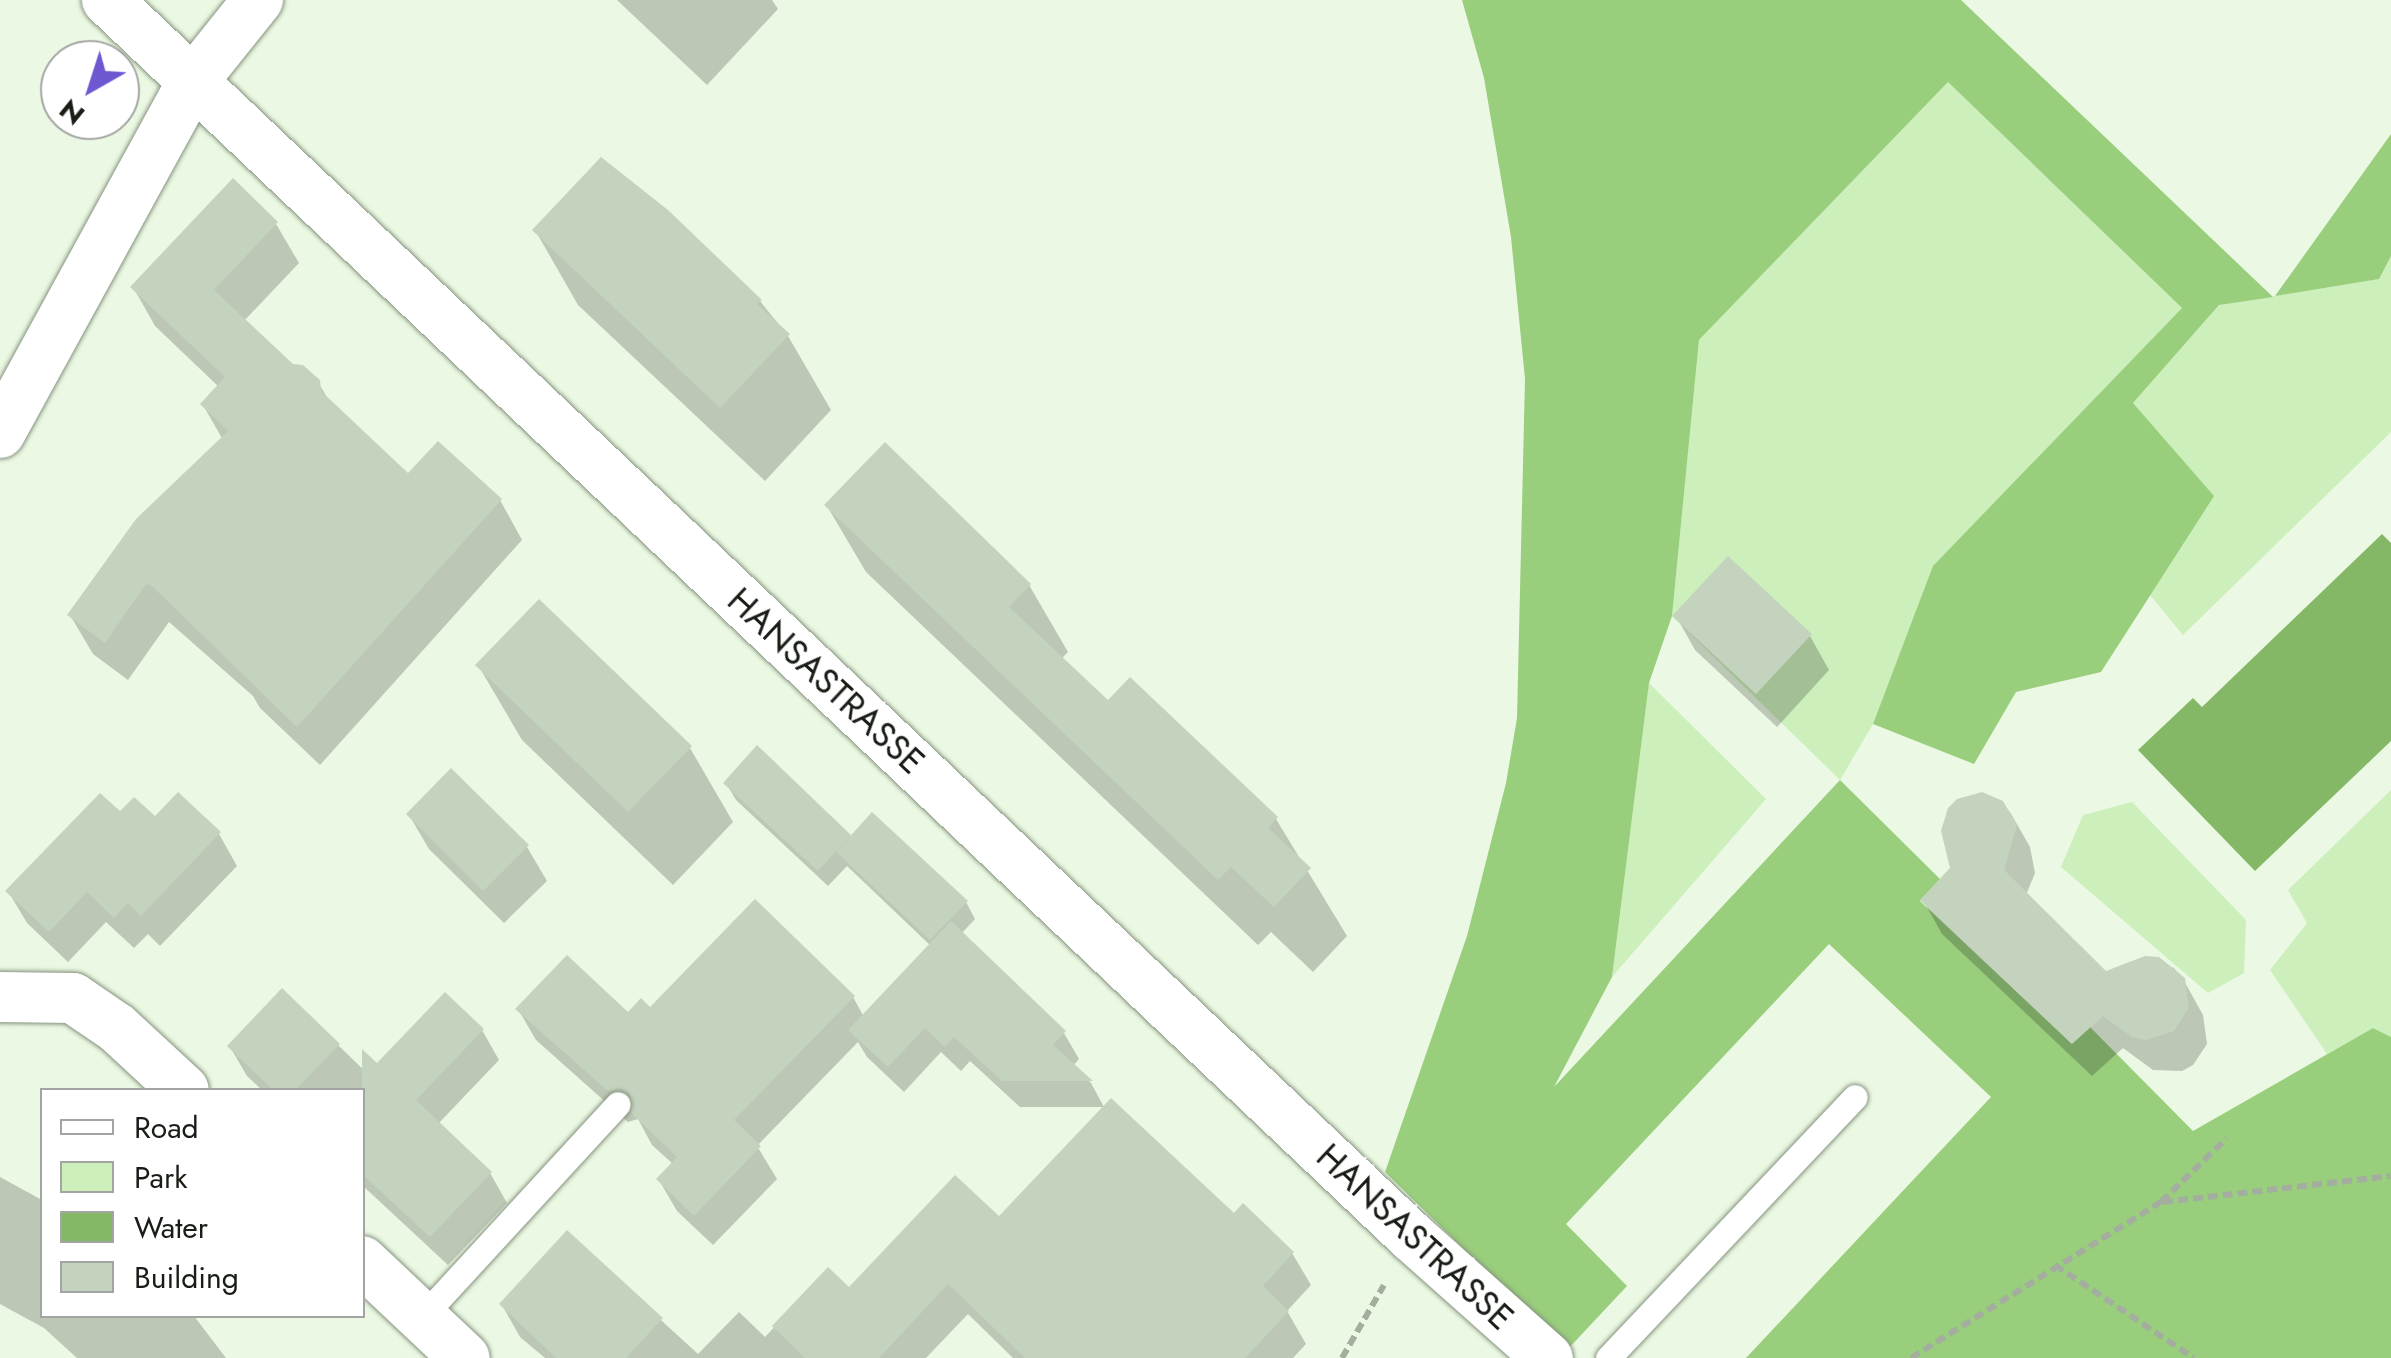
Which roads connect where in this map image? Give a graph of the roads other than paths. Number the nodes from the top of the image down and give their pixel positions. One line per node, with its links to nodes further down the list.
1 (107, 0): 3 (street, HANSASTRASSE)
2 (258, 0): 3 (street)
3 (193, 80): 4 (street); 12 (street, HANSASTRASSE)
4 (0, 433)
5 (0, 997): 6 (street)
6 (182, 1088)
7 (1854, 1097): 13 (lane)
8 (618, 1104): 10 (lane)
9 (365, 1263): 10 (street)
10 (422, 1317): 11 (street)
11 (465, 1358)
12 (1548, 1358)
13 (1608, 1358)

